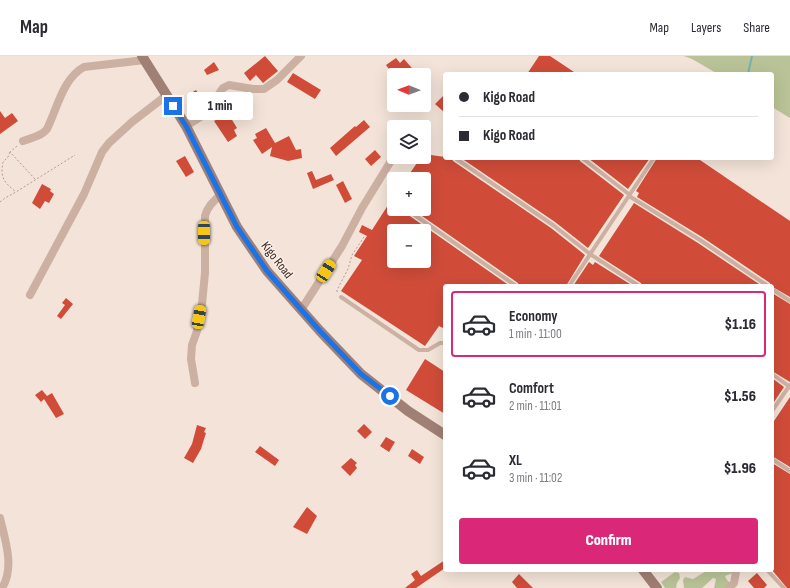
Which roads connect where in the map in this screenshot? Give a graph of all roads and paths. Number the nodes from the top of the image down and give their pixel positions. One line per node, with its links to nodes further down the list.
1 (302, 56): 4 (street)
2 (144, 58): 3 (street, Kigo Road); 5 (street)
3 (167, 95): 4 (street, Kigo Road); 25 (street)
4 (186, 126): 14 (street, Kigo Road)
5 (23, 141): 6 (path)
6 (10, 152): 12 (path); 13 (path)
7 (75, 155): 12 (path)
8 (458, 160): 19 (lane)
9 (584, 160): 15 (lane)
10 (653, 160): 15 (lane)
11 (389, 164): 28 (street)
12 (36, 180): 13 (path)
13 (16, 192): 16 (path)
14 (221, 194): 28 (street, Kigo Road); 31 (street)
15 (629, 196): 19 (lane); 23 (lane)
16 (0, 202)
17 (416, 216): 20 (lane)
18 (364, 237): 26 (path)
19 (590, 254): 21 (lane); 22 (lane)
20 (513, 284)
21 (570, 284)
22 (636, 284)
23 (765, 284)
24 (774, 290): 27 (lane)
25 (30, 295)
26 (341, 297): 29 (lane)
27 (790, 301)
28 (301, 310): 34 (street, Kigo Road)
29 (443, 343)
30 (774, 375): 32 (lane)
31 (195, 383)
32 (790, 386): 33 (lane)
33 (774, 408)
34 (443, 434)
35 (774, 460): 36 (lane)
36 (790, 471)
37 (0, 518): 41 (street)
38 (645, 572): 42 (street)
39 (736, 572): 43 (street)
40 (769, 572): 44 (lane)
41 (2, 588)
42 (657, 588)
43 (729, 588)
44 (784, 588)

